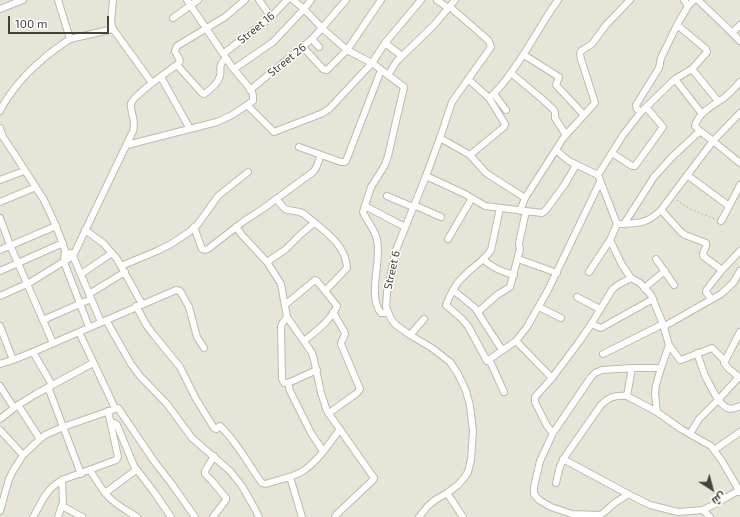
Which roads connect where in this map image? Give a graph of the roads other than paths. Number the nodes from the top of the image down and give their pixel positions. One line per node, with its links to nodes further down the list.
1 (23, 0): 24 (street)
2 (58, 0): 34 (street)
3 (113, 0): 32 (street)
4 (187, 0): 21 (street)
5 (198, 0): 21 (street)
6 (245, 0): 30 (street)
7 (259, 0): 26 (street)
8 (287, 0): 26 (street, Street 16)
9 (293, 0): 25 (street)
10 (311, 0): 25 (street)
11 (346, 0): 31 (street, Street 26)
12 (381, 0): 40 (street)
13 (421, 0): 37 (street)
14 (437, 0): 23 (street)
15 (455, 0): 23 (street)
16 (558, 0): 41 (street)
17 (630, 0): 64 (street)
18 (684, 0): 22 (street)
19 (694, 0): 22 (street)
20 (698, 0): 33 (street)
21 (191, 6): 27 (street); 30 (street)
22 (688, 6): 28 (street)
23 (449, 7): 43 (street); 53 (street, Street 6)
24 (0, 9)
25 (304, 9): 31 (street); 46 (street)
26 (271, 17): 42 (street, Street 16)
27 (173, 18)
28 (677, 25): 47 (street); 61 (street)
29 (740, 25): 33 (street)
30 (206, 28): 42 (street); 45 (street)
31 (322, 28): 35 (street, Street 26); 40 (street)
32 (113, 29): 34 (street); 55 (street)
33 (732, 33): 36 (street)
34 (70, 39): 62 (street)
35 (312, 39): 38 (street, Street 26); 39 (street)
36 (740, 41)
37 (385, 43): 43 (street); 44 (street)
38 (303, 47): 40 (street); 56 (street, Street 26)
39 (319, 47)
40 (347, 50): 44 (street)
41 (524, 55): 49 (street); 64 (street)
42 (225, 56): 45 (street); 46 (street)
43 (402, 56): 50 (street)
44 (372, 63): 48 (street); 59 (street)
45 (177, 65): 51 (street)
46 (234, 69): 56 (street)
47 (692, 69): 52 (street); 58 (street)
48 (381, 70): 50 (street); 77 (street)
49 (511, 73): 57 (street); 69 (street)
50 (388, 75): 95 (street)
51 (160, 77): 55 (street); 67 (street)
52 (675, 78): 61 (street); 63 (street)
53 (468, 79): 57 (street); 71 (street, Street 6)
54 (740, 82): 58 (street)
55 (152, 83): 73 (street)
56 (250, 90): 59 (street)
57 (492, 96): 60 (street); 78 (street)
58 (718, 102): 63 (street)
59 (247, 105): 67 (street)
60 (506, 110)
61 (643, 110): 76 (street); 76 (street)
62 (0, 111)
63 (702, 114): 68 (street)
64 (584, 115): 69 (street)
65 (739, 115): 72 (street)
66 (0, 128): 70 (street)
67 (190, 129): 73 (street)
68 (700, 131): 72 (street); 105 (street)
69 (566, 135): 75 (street)
70 (2, 137): 81 (street)
71 (440, 138): 78 (street); 85 (street, Street 6)
72 (713, 141): 79 (street); 84 (street)
73 (127, 145): 110 (street)
74 (299, 147): 77 (street)
75 (556, 150): 80 (street); 92 (street)
76 (612, 153): 83 (street)
77 (321, 155): 93 (street)
78 (470, 155): 92 (street)
79 (739, 161)
80 (576, 165): 83 (street); 100 (street)
81 (24, 170): 86 (street); 89 (street)
82 (248, 172): 107 (street)
83 (598, 175): 87 (street)
84 (687, 175): 97 (street); 99 (street)
85 (426, 176): 91 (street); 96 (street, Street 6)
86 (0, 180)
87 (600, 182): 105 (street); 133 (street)
88 (740, 185): 97 (street)
89 (36, 187): 94 (street); 106 (street)
90 (387, 196): 96 (street)
91 (472, 198): 98 (street); 111 (street)
92 (526, 198): 100 (street)
93 (276, 199): 104 (street); 108 (street)
94 (0, 202)
95 (365, 206): 109 (street); 154 (street)
96 (413, 206): 102 (street); 109 (street, Street 6)
97 (729, 206): 103 (street)
98 (500, 208): 100 (street); 120 (street)
99 (661, 210): 105 (street); 127 (street)
100 (523, 211): 121 (street)
101 (0, 218): 114 (street)
102 (441, 218)
103 (721, 221)
104 (314, 224): 124 (street); 141 (street)
105 (621, 224): 112 (street)
106 (56, 226): 113 (street); 114 (street)
107 (194, 227): 108 (street); 126 (street)
108 (236, 227): 124 (street)
109 (405, 227): 154 (street, Street 6)
110 (86, 230): 118 (street); 119 (street)
111 (448, 239)
112 (610, 240): 132 (street); 136 (street)
113 (63, 243): 116 (street); 125 (street)
114 (10, 246): 115 (street); 125 (street)
115 (0, 250)
116 (65, 250): 119 (street); 123 (street)
117 (740, 251): 127 (street)
118 (112, 253): 126 (street); 134 (street)
119 (73, 256): 123 (street); 134 (street)
120 (483, 259): 135 (street); 140 (street)
121 (518, 259): 133 (street); 135 (street)
122 (656, 259): 129 (street)
123 (64, 262): 137 (street); 147 (street)
124 (267, 262): 149 (street)
125 (18, 263): 128 (street); 137 (street)
126 (121, 266): 131 (street)
127 (722, 270): 146 (street)
128 (0, 271)
129 (665, 271): 138 (street); 139 (street)
130 (740, 271): 146 (street)
131 (125, 272): 143 (street); 148 (street)
132 (589, 272)
133 (557, 273): 150 (street)
134 (81, 274): 143 (street)
135 (514, 276): 153 (street)
136 (631, 278): 139 (street); 151 (street)
137 (27, 284): 142 (street); 158 (street)
138 (674, 285)
139 (644, 288): 145 (street)
140 (453, 290): 153 (street); 176 (street)
141 (325, 291): 149 (street); 152 (street)
142 (0, 296)
143 (90, 296): 147 (street); 159 (street)
144 (577, 297): 151 (street)
145 (653, 299): 160 (street); 161 (street)
146 (711, 299): 161 (street)
147 (80, 303): 158 (street); 163 (street)
148 (139, 305): 159 (street); 171 (street); 215 (street)
149 (285, 305): 155 (street)
150 (539, 306): 156 (street); 168 (street)
151 (600, 309): 160 (street)
152 (333, 312): 167 (street); 197 (street)
153 (478, 312): 172 (street)
154 (388, 314): 166 (street)
155 (287, 317): 167 (street); 186 (street)
156 (561, 318)
157 (424, 319): 166 (street)
158 (43, 320): 169 (street)
159 (103, 321): 163 (street); 210 (street)
160 (591, 324): 185 (street)
161 (663, 325): 170 (street); 175 (street)
162 (0, 326): 177 (street)
163 (89, 327): 164 (street)
164 (79, 332): 169 (street); 179 (street)
165 (740, 332): 178 (street)
166 (410, 335): 220 (street)
167 (304, 341): 183 (street)
168 (516, 341): 172 (street); 185 (street)
169 (53, 343): 173 (street)
170 (669, 345): 174 (street); 182 (street)
171 (204, 348)
172 (502, 350): 176 (street)
173 (33, 352): 177 (street); 188 (street)
174 (697, 353): 178 (street); 191 (street)
175 (603, 354)
176 (488, 359): 189 (street)
177 (13, 360): 180 (street)
178 (725, 361): 184 (street)
179 (93, 363): 188 (street); 194 (street)
180 (0, 364)
181 (632, 368): 182 (street); 190 (street); 204 (street)
182 (661, 368): 196 (street)
183 (317, 370): 186 (street); 197 (street)
184 (739, 377): 191 (street)
185 (552, 378): 204 (street)
186 (288, 383): 208 (street)
187 (0, 386): 192 (street)
188 (50, 386): 192 (street); 200 (street)
189 (504, 392)
190 (628, 396): 196 (street); 211 (street)
191 (718, 400): 193 (street); 205 (street)
192 (16, 406): 198 (street); 206 (street)
193 (740, 406)
194 (115, 408): 195 (street); 231 (street)
195 (108, 411): 199 (street); 200 (street)
196 (657, 412): 205 (street)
197 (329, 414): 201 (street)
198 (0, 419)
199 (111, 424): 212 (street); 213 (street)
200 (64, 426): 206 (street); 214 (street)
201 (340, 429): 208 (street); 235 (street)
202 (0, 430): 209 (street)
203 (740, 432): 207 (street)
204 (553, 433): 225 (street)
205 (690, 434): 207 (street)
206 (40, 439): 209 (street)
207 (714, 450): 218 (street)
208 (323, 451): 215 (street)
209 (23, 455): 224 (street)
210 (214, 456): 232 (street); 233 (street)
211 (563, 459): 217 (street); 221 (street)
212 (90, 470): 214 (street); 219 (street)
213 (136, 470): 219 (street); 230 (street)
214 (81, 474): 216 (street)
215 (290, 477): 234 (street)
216 (62, 480): 222 (street); 226 (street)
217 (556, 483)
218 (739, 491): 223 (street)
219 (105, 493): 229 (street)
220 (447, 493): 236 (street); 237 (street)
221 (628, 494): 223 (street); 225 (street)
222 (62, 506): 227 (street); 228 (street)
223 (703, 510): 238 (street)
224 (0, 511)
225 (604, 515)
226 (33, 517)
227 (58, 517)
228 (82, 517)
229 (137, 517)
230 (171, 517)
231 (195, 517)
232 (213, 517)
233 (259, 517)
234 (302, 517)
235 (335, 517)
236 (419, 517)
237 (463, 517)
238 (710, 517)

